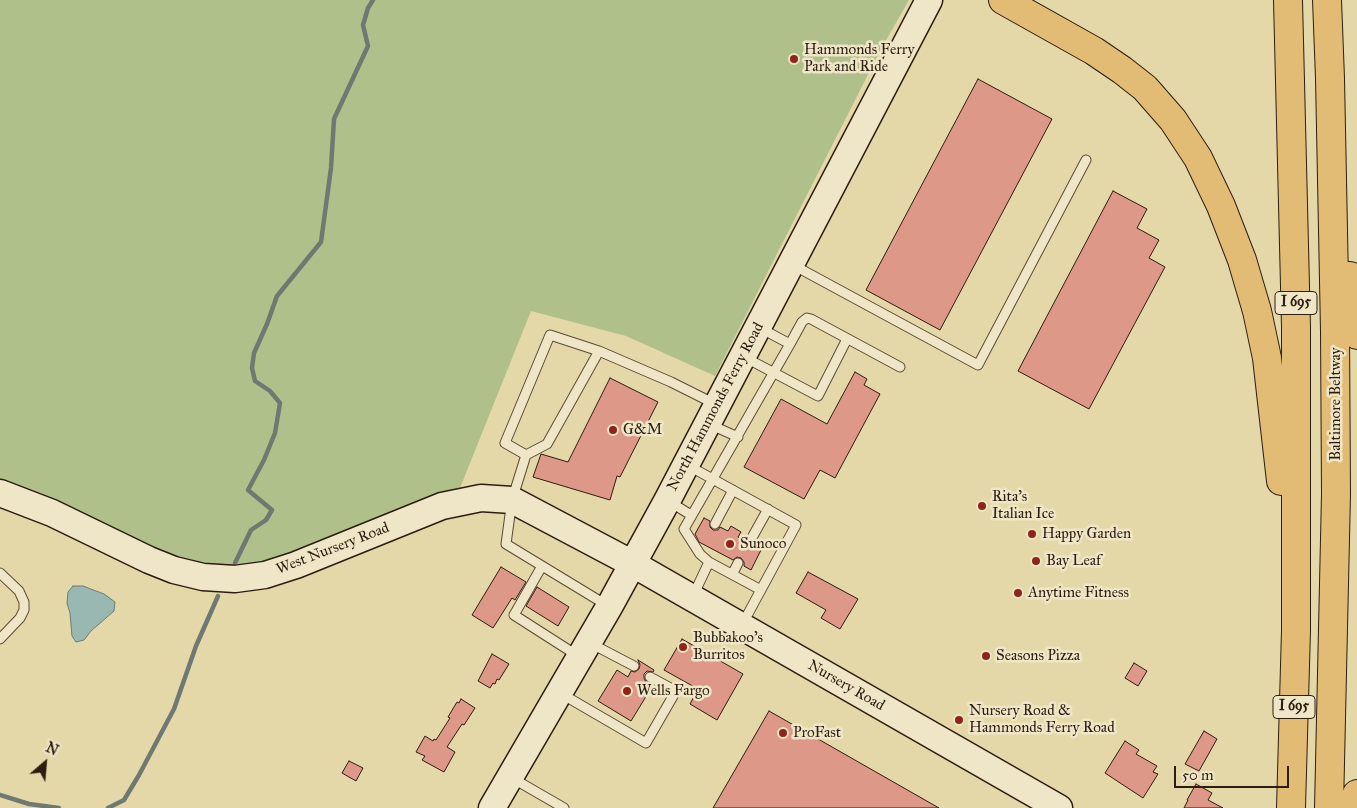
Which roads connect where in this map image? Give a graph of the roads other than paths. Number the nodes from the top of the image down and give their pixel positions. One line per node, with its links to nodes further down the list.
1 (929, 0): 7 (main road, North Hammonds Ferry Road)
2 (1003, 0): 39 (highway)
3 (1288, 0): 39 (highway, I 695)
4 (1327, 0): 5 (highway, Baltimore Beltway / I 695)
5 (1330, 78): 9 (highway); 53 (highway, Baltimore Beltway / I 695)
6 (1086, 160): 7 (lane)
7 (791, 264): 8 (main road, North Hammonds Ferry Road)
8 (758, 326): 11 (lane); 13 (main road, North Hammonds Ferry Road)
9 (1357, 334)
10 (847, 339): 11 (lane); 14 (lane); 15 (lane)
11 (790, 344): 15 (lane)
12 (599, 351): 16 (lane); 18 (lane); 18 (lane)
13 (743, 356): 15 (lane); 16 (main road, North Hammonds Ferry Road)
14 (900, 367)
15 (774, 373): 17 (lane)
16 (712, 415): 17 (lane); 19 (main road, North Hammonds Ferry Road)
17 (738, 437): 20 (lane)
18 (526, 455): 23 (lane)
19 (686, 464): 20 (lane); 24 (main road, North Hammonds Ferry Road)
20 (713, 478): 21 (lane); 26 (lane)
21 (733, 490): 25 (lane); 27 (lane)
22 (0, 493): 23 (main road, West Nursery Road)
23 (512, 500): 33 (main road, West Nursery Road); 34 (lane)
24 (667, 501): 26 (lane); 33 (main road, North Hammonds Ferry Road)
25 (768, 509): 28 (lane); 37 (lane)
26 (691, 515): 30 (lane)
27 (715, 524)
28 (749, 543)
29 (705, 544): 30 (lane)
30 (700, 554): 31 (lane)
31 (709, 562): 36 (lane); 38 (lane)
32 (738, 563): 36 (lane)
33 (633, 564): 38 (main road, Nursery Road); 40 (main road, North Hammonds Ferry Road)
34 (542, 566): 40 (lane); 43 (lane)
35 (0, 573): 42 (lane)
36 (732, 573): 37 (lane)
37 (761, 590): 41 (lane)
38 (692, 598): 41 (main road, Nursery Road)
39 (1296, 605): 52 (highway, I 695)
40 (610, 607): 43 (main road, North Hammonds Ferry Road)
41 (741, 626): 51 (main road, Nursery Road)
42 (0, 639)
43 (585, 650): 44 (lane); 46 (main road, North Hammonds Ferry Road)
44 (634, 666)
45 (650, 677): 46 (lane)
46 (560, 693): 47 (main road, North Hammonds Ferry Road)
47 (511, 778): 49 (main road, North Hammonds Ferry Road); 50 (lane)
48 (1357, 794): 54 (highway)
49 (492, 808)
50 (564, 808)
51 (1059, 808)
52 (1291, 808)
53 (1329, 808)
54 (1353, 808)

